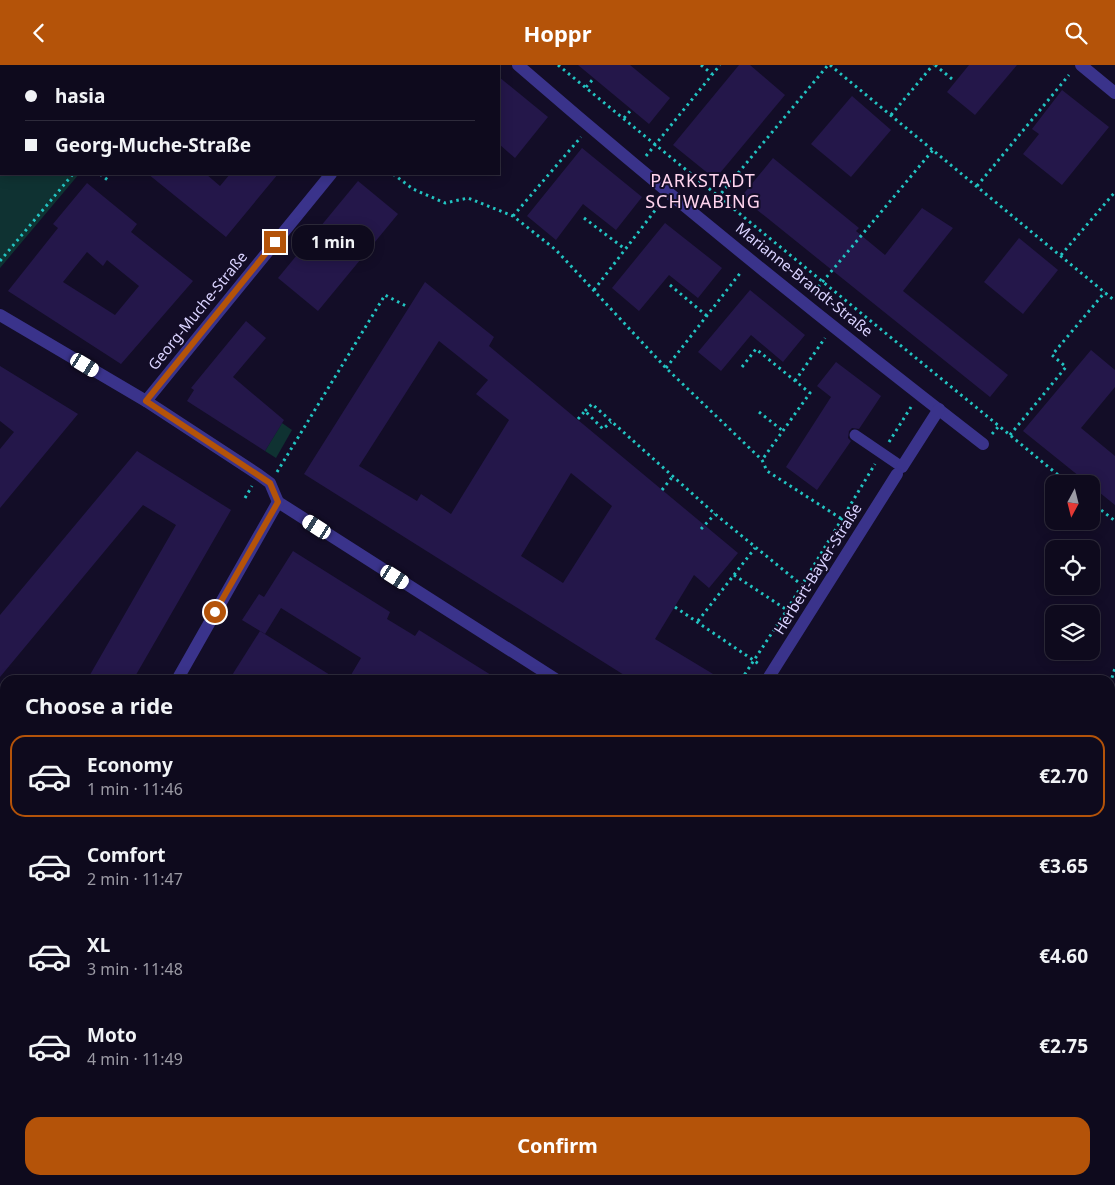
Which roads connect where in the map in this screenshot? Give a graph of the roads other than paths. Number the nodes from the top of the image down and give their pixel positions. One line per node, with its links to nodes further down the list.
1 (518, 65): 7 (street, Marianne-Brandt-Straße)
2 (1076, 69): 3 (street)
3 (1115, 93)
4 (330, 175): 6 (street, Georg-Muche-Straße)
5 (0, 315): 6 (street)
6 (146, 401): 11 (street)
7 (939, 409): 9 (street, Marianne-Brandt-Straße); 10 (street, Herbert-Bayer-Straße)
8 (855, 435): 10 (lane)
9 (983, 443)
10 (900, 471): 14 (street, Herbert-Bayer-Straße)
11 (278, 502): 12 (street); 13 (street)
12 (180, 675)
13 (549, 675)
14 (770, 675)

